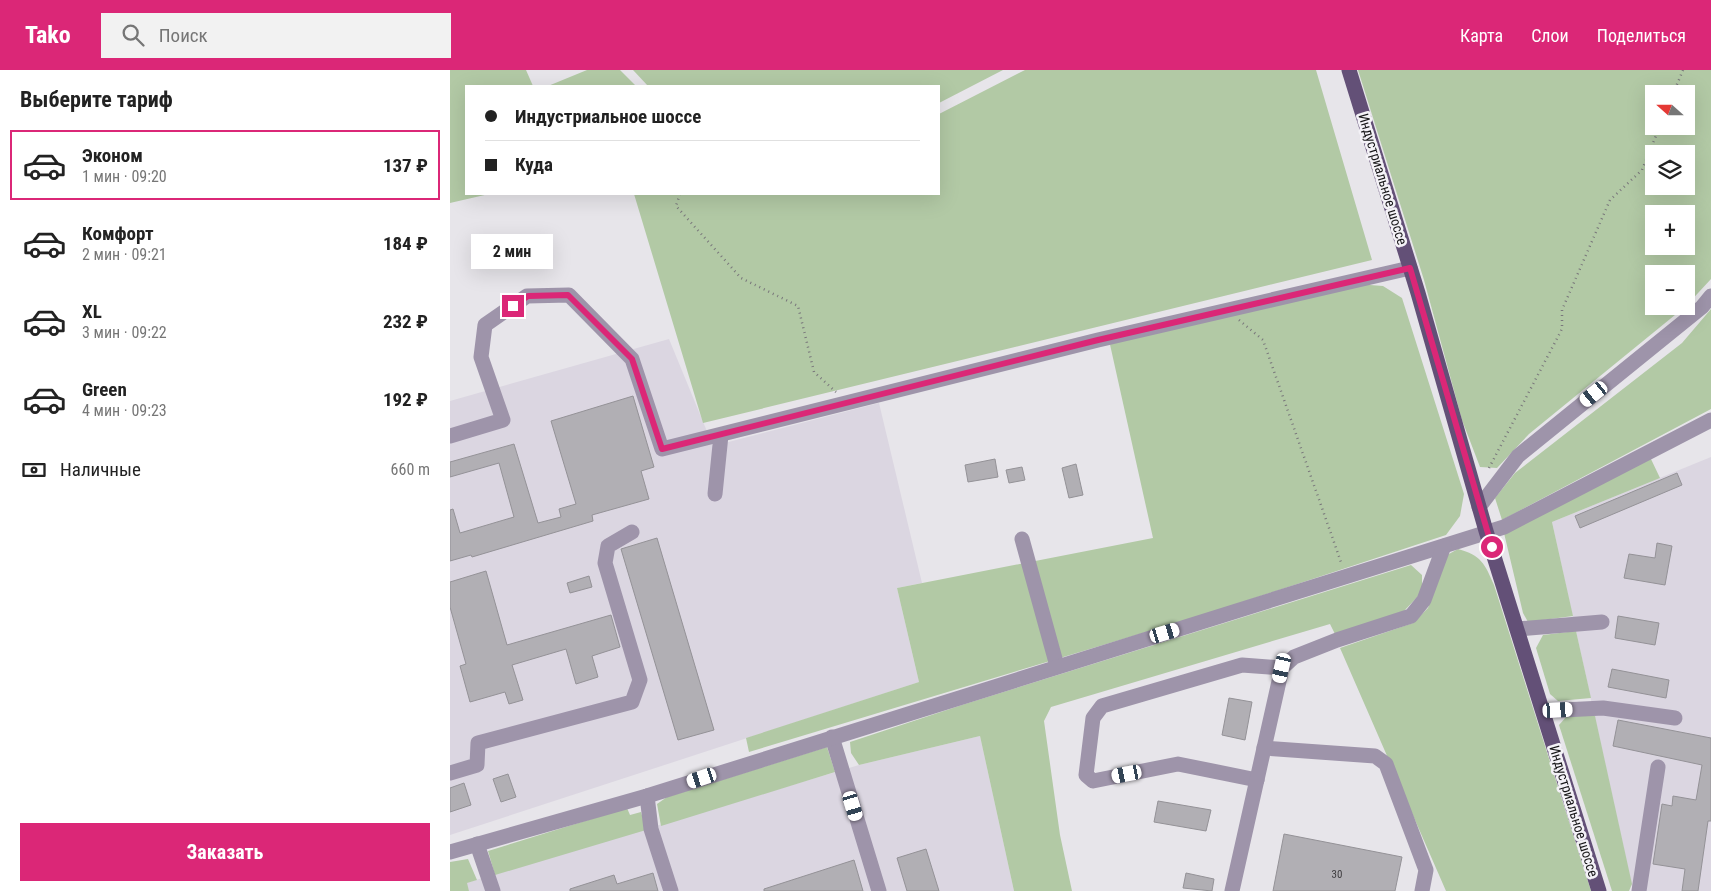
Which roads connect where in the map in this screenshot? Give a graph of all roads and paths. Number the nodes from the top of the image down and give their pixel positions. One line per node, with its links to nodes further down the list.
1 (1349, 70): 6 (main road, Индустриальное шоссе)
2 (1683, 70): 3 (path)
3 (1677, 85)
4 (1656, 135): 13 (path)
5 (680, 195): 9 (path)
6 (1410, 268): 8 (street); 15 (main road, Индустриальное шоссе)
7 (1711, 296): 15 (street)
8 (1227, 310): 9 (street); 20 (path)
9 (848, 403): 11 (street)
10 (1711, 420): 16 (street)
11 (720, 435): 12 (street); 14 (street)
12 (450, 436)
13 (1489, 468)
14 (715, 494)
15 (1480, 507): 16 (main road, Индустриальное шоссе)
16 (1486, 530): 19 (street); 22 (main road, Индустриальное шоссе)
17 (632, 532): 30 (street)
18 (1022, 539): 23 (street)
19 (1444, 546): 20 (street); 24 (street)
20 (1346, 577): 23 (street)
21 (1602, 622): 22 (street)
22 (1517, 629): 25 (main road, Индустриальное шоссе)
23 (1057, 666): 27 (street)
24 (1282, 668): 28 (street); 31 (street)
25 (1543, 711): 26 (street); 40 (main road, Индустриальное шоссе)
26 (1675, 718)
27 (832, 737): 32 (street); 37 (street)
28 (1264, 748): 31 (street); 39 (street)
29 (1658, 767): 41 (street)
30 (450, 773)
31 (1257, 780): 38 (street)
32 (647, 796): 33 (street); 36 (street)
33 (477, 844): 34 (street); 35 (street)
34 (450, 852)
35 (494, 891)
36 (671, 891)
37 (880, 891)
38 (1232, 891)
39 (1422, 891)
40 (1599, 891)
41 (1639, 891)

